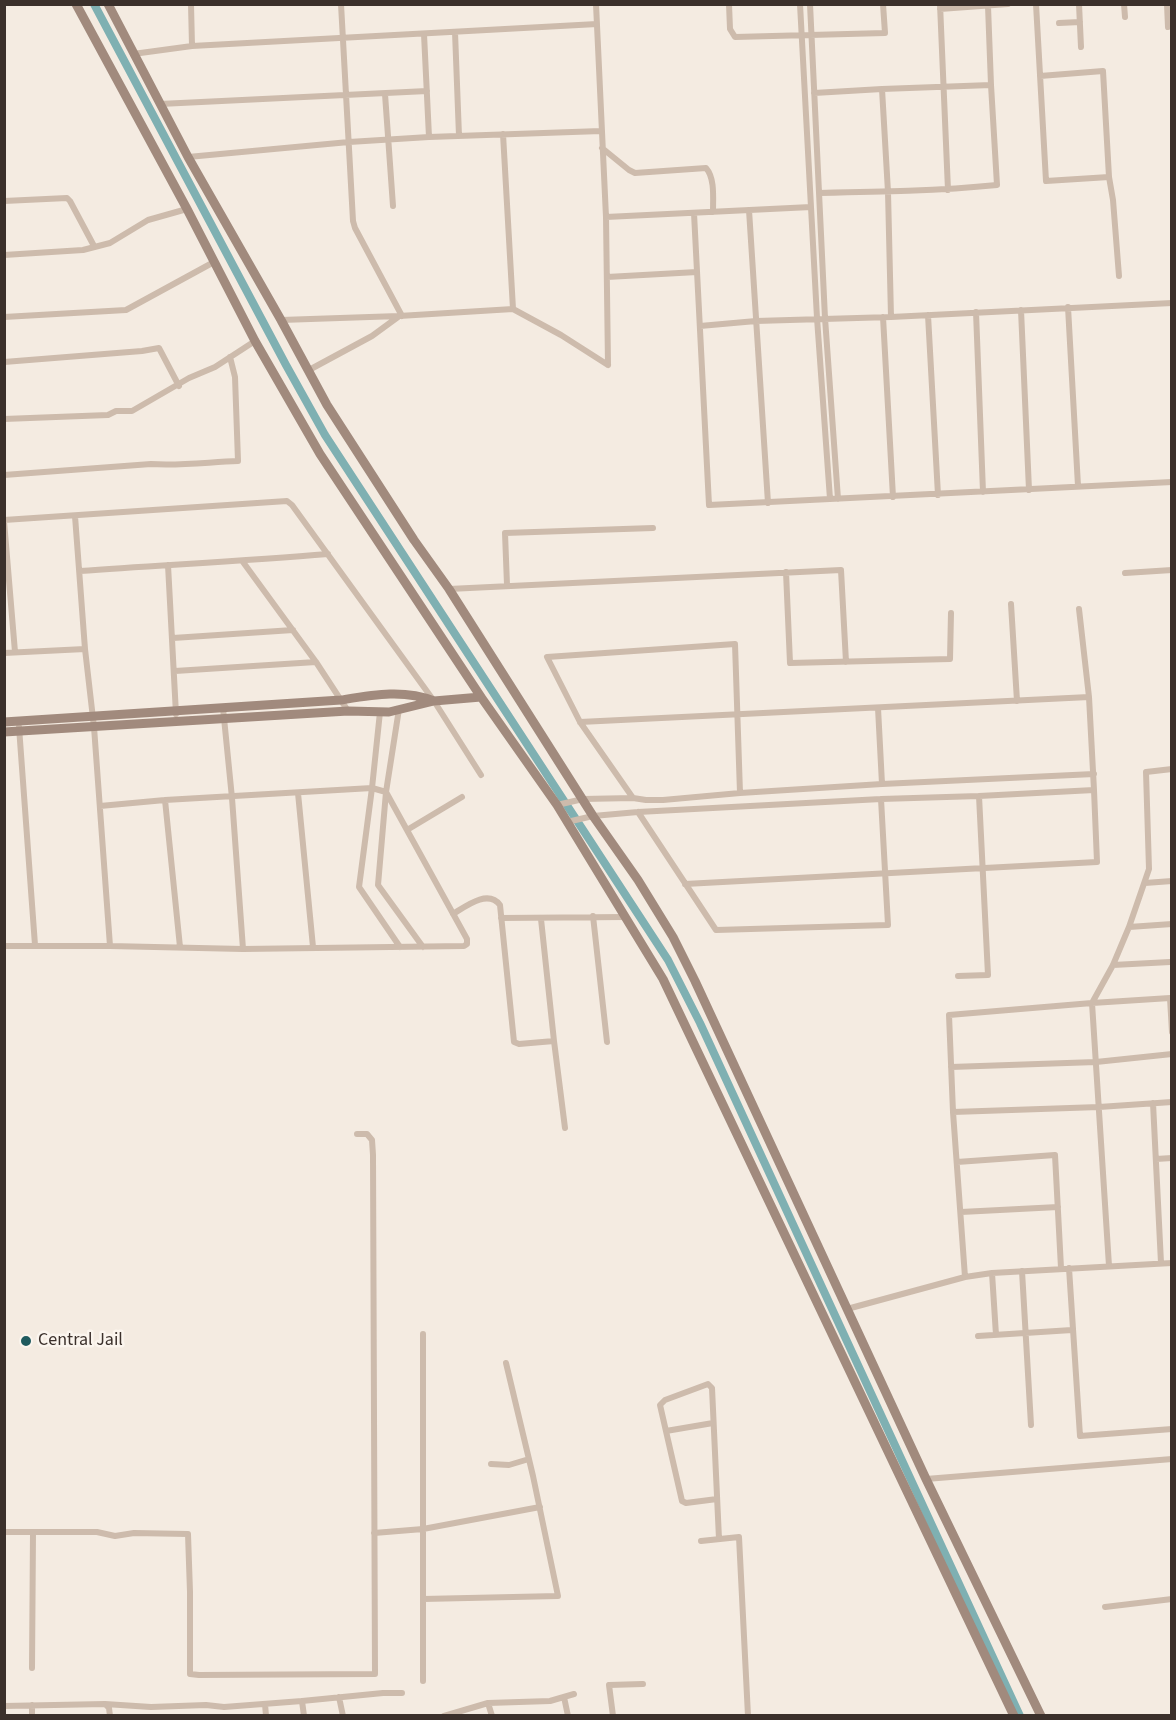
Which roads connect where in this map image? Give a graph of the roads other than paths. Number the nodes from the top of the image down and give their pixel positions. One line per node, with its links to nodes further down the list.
1 (76, 4): 54 (street)
2 (108, 4): 29 (street)
3 (190, 4): 27 (street)
4 (341, 4): 26 (street)
5 (596, 4): 20 (street)
6 (729, 4): 24 (street)
7 (800, 4): 24 (street)
8 (810, 4): 25 (street)
9 (883, 4): 25 (street)
10 (1008, 4): 15 (street)
11 (1036, 4): 30 (street)
12 (1079, 4): 18 (street)
13 (1124, 4): 17 (street)
14 (1167, 4): 21 (street)
15 (988, 6): 16 (street); 31 (street)
16 (940, 7): 32 (street)
17 (1125, 17)
18 (1080, 22): 19 (street); 28 (street)
19 (1059, 23)
20 (597, 24): 22 (street); 39 (street)
21 (1168, 27)
22 (455, 32): 23 (street); 41 (street)
23 (424, 34): 26 (street); 34 (street)
24 (802, 34): 25 (street); 53 (street)
25 (811, 35): 35 (street)
26 (343, 38): 27 (street); 37 (street)
27 (192, 46): 29 (street)
28 (1081, 47)
29 (133, 54): 38 (street)
30 (1040, 76): 47 (street); 47 (street)
31 (991, 85): 32 (street); 48 (street)
32 (943, 86): 33 (street); 48 (street)
33 (882, 89): 35 (street); 49 (street)
34 (427, 91): 36 (street); 42 (street)
35 (814, 93): 50 (street)
36 (385, 94): 37 (street); 43 (street)
37 (346, 96): 38 (street); 44 (street)
38 (160, 104): 46 (street)
39 (601, 130): 40 (street); 45 (street)
40 (503, 134): 41 (street); 67 (street)
41 (459, 135): 42 (street)
42 (429, 137): 43 (street)
43 (389, 140): 44 (street); 52 (street)
44 (349, 142): 46 (street); 71 (street)
45 (602, 148): 56 (street); 58 (street)
46 (188, 157): 77 (street)
47 (1108, 177): 63 (street)
48 (948, 190): 49 (street)
49 (888, 192): 50 (street); 74 (street)
50 (819, 193): 76 (street)
51 (4, 201): 59 (street)
52 (393, 206)
53 (811, 207): 55 (street); 75 (street)
54 (187, 209): 59 (street); 61 (street)
55 (748, 210): 56 (street); 78 (street)
56 (713, 212): 57 (street)
57 (694, 213): 58 (street); 62 (street)
58 (606, 217): 64 (street)
59 (94, 246): 60 (street)
60 (4, 255)
61 (214, 262): 72 (street); 80 (street)
62 (697, 272): 64 (street); 79 (street)
63 (1119, 276)
64 (607, 277): 67 (street)
65 (1172, 303): 66 (street)
66 (1068, 307): 68 (street); 88 (street)
67 (513, 309): 71 (street)
68 (1021, 310): 69 (street); 89 (street)
69 (976, 312): 70 (street); 90 (street)
70 (928, 315): 74 (street); 91 (street)
71 (401, 316): 77 (street); 83 (street)
72 (4, 317)
73 (883, 317): 74 (street); 76 (street); 92 (street)
74 (891, 317)
75 (817, 318): 76 (street); 78 (street); 93 (street)
76 (825, 318): 94 (street)
77 (281, 320): 83 (street)
78 (756, 321): 79 (street); 95 (street)
79 (700, 326): 95 (street)
80 (255, 341): 81 (street); 119 (street)
81 (230, 357): 84 (street); 86 (street)
82 (4, 362): 84 (street)
83 (309, 370): 107 (street)
84 (179, 386): 85 (street)
85 (4, 419)
86 (4, 475)
87 (1172, 482): 88 (street)
88 (1078, 486): 89 (street)
89 (1029, 490): 90 (street)
90 (983, 492): 91 (street)
91 (938, 495): 92 (street)
92 (893, 497): 94 (street)
93 (830, 499): 94 (street); 95 (street)
94 (838, 499)
95 (768, 503)
96 (75, 516): 97 (street); 99 (street); 103 (street)
97 (4, 521): 114 (street)
98 (653, 528): 106 (street)
99 (328, 554): 100 (street); 122 (street)
100 (243, 562): 101 (street); 111 (street)
101 (168, 565): 103 (street); 112 (street)
102 (1172, 570): 105 (street)
103 (80, 571): 113 (street)
104 (786, 572): 106 (street); 117 (street); 117 (street)
105 (1125, 573)
106 (507, 585): 107 (street)
107 (449, 589): 151 (street)
108 (1011, 604): 123 (street)
109 (1079, 609): 120 (street)
110 (951, 613): 117 (street)
111 (293, 630): 112 (street); 116 (street)
112 (173, 638): 118 (street)
113 (85, 649): 114 (street); 132 (street)
114 (15, 652): 115 (street)
115 (4, 653)
116 (316, 662): 118 (street); 121 (street)
117 (846, 662)
118 (175, 671): 130 (street)
119 (481, 696): 122 (street); 152 (street)
120 (1089, 698): 123 (street); 137 (street)
121 (341, 700): 122 (street); 126 (street); 128 (street)
122 (434, 701): 125 (street); 138 (street)
123 (1017, 701): 124 (street)
124 (878, 708): 129 (street); 139 (street)
125 (399, 709): 127 (street); 142 (street)
126 (348, 711): 127 (street); 128 (street)
127 (380, 712): 140 (street)
128 (224, 713): 130 (street); 146 (street)
129 (738, 715): 133 (street); 133 (street); 143 (street)
130 (176, 716): 132 (street)
131 (4, 722): 134 (street)
132 (94, 722): 134 (street); 153 (street)
133 (580, 722): 148 (street)
134 (19, 726): 135 (street); 170 (street)
135 (4, 732)
136 (1172, 769): 161 (street)
137 (1094, 774): 139 (street); 141 (street)
138 (481, 775)
139 (882, 784): 143 (street)
140 (372, 788): 142 (street); 144 (street); 176 (street)
141 (1094, 790): 145 (street); 158 (street)
142 (386, 792): 157 (street); 173 (street)
143 (740, 793): 148 (street)
144 (298, 794): 146 (street); 175 (street)
145 (979, 796): 149 (street); 158 (street)
146 (232, 797): 150 (street); 177 (street)
147 (462, 797): 157 (street)
148 (633, 798): 151 (street)
149 (881, 799): 154 (street); 159 (street)
150 (165, 800): 153 (street); 174 (street)
151 (580, 800): 152 (street); 155 (street)
152 (560, 804): 156 (street)
153 (100, 806): 172 (street)
154 (638, 812): 155 (street); 162 (street)
155 (591, 817): 156 (street); 206 (street)
156 (569, 821): 165 (street)
157 (407, 830): 163 (street)
158 (982, 869): 159 (street); 180 (street)
159 (885, 873): 162 (street); 162 (street)
160 (1172, 882): 161 (street)
161 (1145, 883): 169 (street)
162 (685, 884)
163 (453, 914): 166 (street); 173 (street)
164 (593, 916): 165 (street); 167 (street); 184 (street)
165 (625, 917): 261 (street)
166 (501, 918): 167 (street); 183 (street)
167 (541, 919): 183 (street)
168 (1172, 924): 169 (street)
169 (1129, 927): 179 (street)
170 (35, 945): 171 (street); 172 (street)
171 (4, 946)
172 (110, 946): 174 (street)
173 (423, 946): 176 (street)
174 (180, 947): 177 (street)
175 (313, 947): 176 (street); 177 (street)
176 (400, 947)
177 (243, 949)
178 (1170, 962): 179 (street)
179 (1113, 965): 181 (street)
180 (958, 976)
181 (1092, 1003): 182 (street); 186 (street); 187 (street)
182 (1172, 1032)
183 (554, 1041): 192 (street)
184 (607, 1042)
185 (1172, 1054): 186 (street)
186 (1096, 1062): 187 (street); 190 (street)
187 (951, 1067): 191 (street)
188 (1172, 1102): 189 (street)
189 (1153, 1103): 190 (street); 195 (street)
190 (1099, 1107): 191 (street); 201 (street)
191 (953, 1112): 196 (street)
192 (566, 1128)
193 (357, 1134): 226 (street)
194 (1172, 1158): 195 (street)
195 (1156, 1159): 199 (street)
196 (957, 1162): 197 (street); 198 (street)
197 (1058, 1207): 198 (street); 202 (street)
198 (961, 1212): 205 (street)
199 (1161, 1263): 200 (street); 201 (street)
200 (1172, 1263)
201 (1110, 1266): 202 (street)
202 (1065, 1268): 203 (street); 207 (street)
203 (1022, 1271): 204 (street); 208 (street)
204 (992, 1273): 205 (street); 210 (street)
205 (965, 1278): 206 (street)
206 (847, 1309): 220 (street)
207 (1072, 1330): 208 (street); 215 (street)
208 (1026, 1332): 210 (street); 214 (street)
209 (423, 1334): 223 (street)
210 (996, 1335): 211 (street)
211 (978, 1336)
212 (506, 1363): 217 (street)
213 (713, 1423): 216 (street); 216 (street); 221 (street)
214 (1031, 1425)
215 (1172, 1429)
216 (666, 1431): 221 (street)
217 (529, 1459): 219 (street); 222 (street)
218 (1172, 1459): 220 (street)
219 (491, 1464)
220 (926, 1479): 262 (street)
221 (717, 1499): 227 (street)
222 (540, 1507): 223 (street); 229 (street)
223 (423, 1529): 226 (street); 229 (street)
224 (4, 1532): 225 (street)
225 (33, 1532): 226 (street); 232 (street)
226 (374, 1533)
227 (719, 1539): 228 (street); 260 (street)
228 (701, 1541)
229 (423, 1599): 233 (street)
230 (1172, 1599): 231 (street)
231 (1105, 1606)
232 (32, 1668)
233 (423, 1681)
234 (643, 1684): 259 (street)
235 (402, 1693): 237 (street)
236 (574, 1695): 238 (street)
237 (339, 1697): 239 (street); 255 (street)
238 (564, 1697): 240 (street); 258 (street)
239 (302, 1701): 242 (street); 254 (street)
240 (488, 1703): 256 (street); 257 (street)
241 (105, 1704): 243 (street); 246 (street); 249 (street)
242 (265, 1704): 247 (street); 253 (street)
243 (32, 1705): 245 (street); 248 (street)
244 (186, 1705): 246 (street); 247 (street); 251 (street)
245 (4, 1706)
246 (150, 1707): 250 (street)
247 (225, 1707): 252 (street)
248 (32, 1716)
249 (110, 1716)
250 (151, 1716)
251 (186, 1716)
252 (226, 1716)
253 (266, 1716)
254 (304, 1716)
255 (342, 1716)
256 (444, 1716)
257 (492, 1716)
258 (568, 1716)
259 (613, 1716)
260 (748, 1716)
261 (1014, 1716)
262 (1041, 1716)

